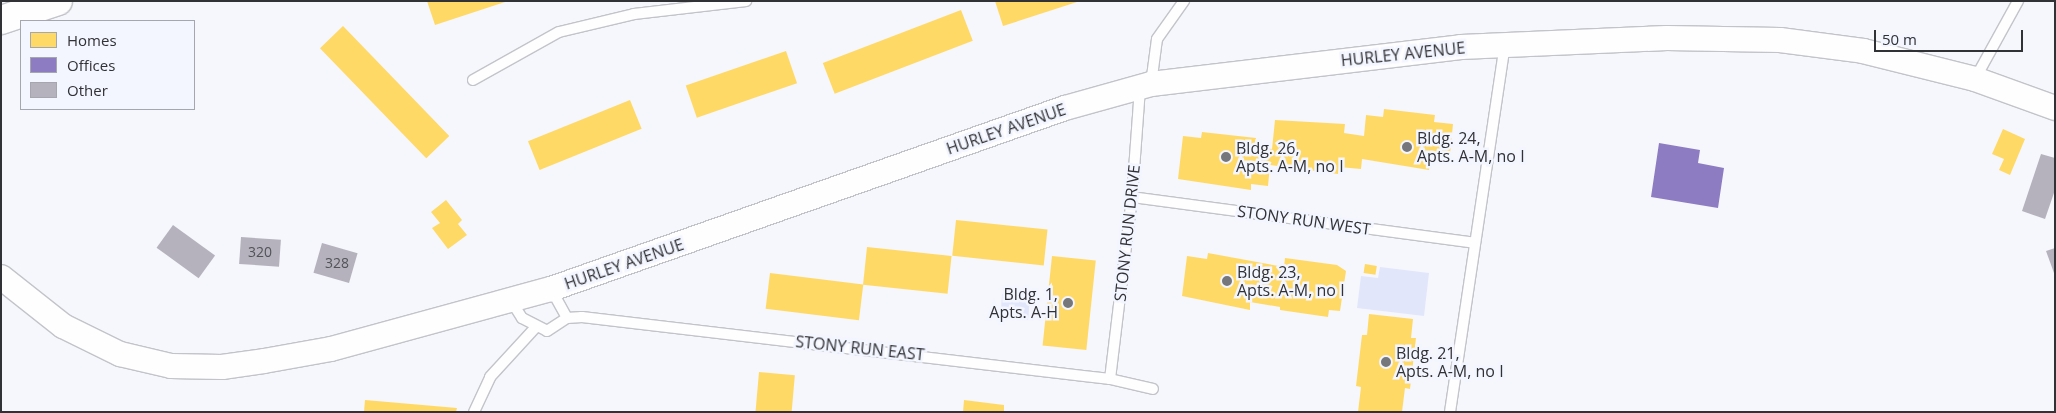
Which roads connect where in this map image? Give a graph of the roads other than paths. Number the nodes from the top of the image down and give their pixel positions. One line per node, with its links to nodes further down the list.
1 (58, 1): 5 (highway)
2 (746, 1): 8 (lane)
3 (1184, 1): 9 (lane, STONY RUN DRIVE)
4 (2018, 1): 7 (lane)
5 (1, 20)
6 (1505, 45): 7 (street, HURLEY AVENUE); 9 (street, HURLEY AVENUE); 12 (lane)
7 (1975, 79): 10 (street, HURLEY AVENUE)
8 (473, 80)
9 (1146, 85): 11 (lane, STONY RUN DRIVE); 14 (street, HURLEY AVENUE)
10 (2055, 108)
11 (1132, 197): 12 (lane, STONY RUN WEST); 18 (lane, STONY RUN DRIVE)
12 (1475, 242): 21 (lane)
13 (1, 277): 15 (street, HURLEY AVENUE)
14 (551, 290): 15 (street, HURLEY AVENUE); 16 (lane)
15 (512, 302): 17 (lane)
16 (567, 318): 17 (lane); 18 (lane, STONY RUN EAST)
17 (535, 328): 20 (lane)
18 (1110, 379): 19 (lane, STONY RUN EAST)
19 (1153, 389)
20 (474, 412)
21 (1450, 412)

